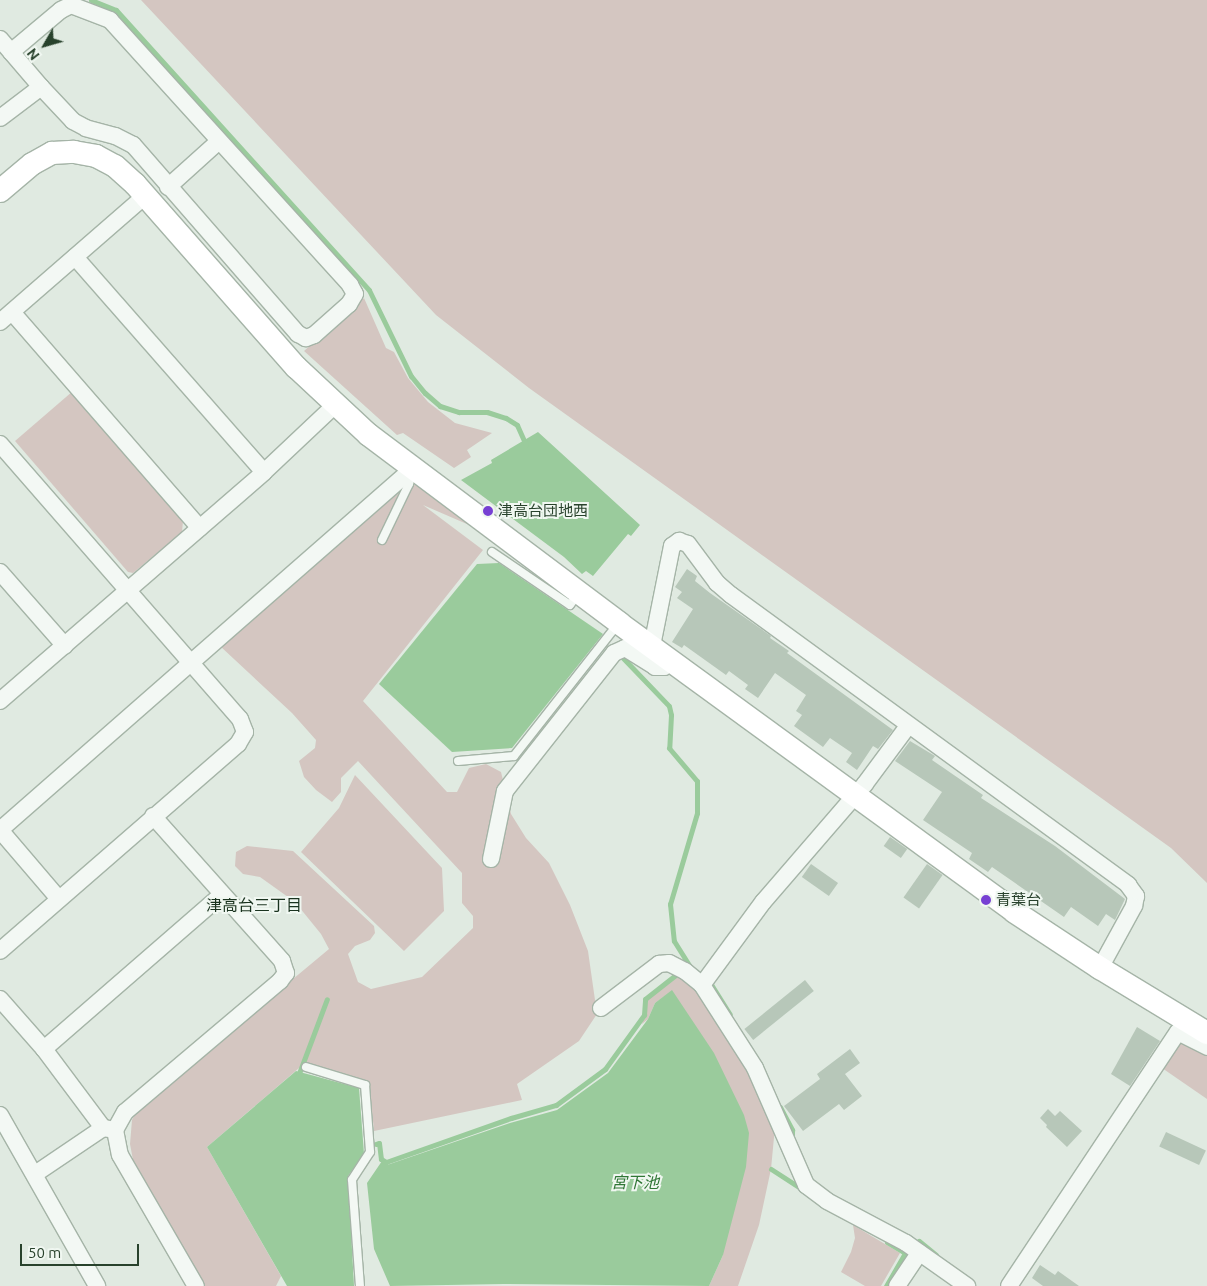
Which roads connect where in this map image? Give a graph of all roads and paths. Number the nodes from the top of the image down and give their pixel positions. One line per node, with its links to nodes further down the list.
1 (68, 3): 3 (street); 6 (street)
2 (0, 39): 3 (street)
3 (11, 52): 4 (street)
4 (41, 87): 5 (street); 7 (street)
5 (0, 118)
6 (218, 142): 7 (street); 7 (street)
7 (168, 187)
8 (0, 191): 9 (street)
9 (145, 196): 10 (street); 12 (street)
10 (75, 257): 11 (street); 15 (street)
11 (6, 317): 16 (street)
12 (334, 405): 14 (street); 15 (street)
13 (0, 444): 20 (street)
14 (412, 468): 17 (lane); 21 (street); 26 (street)
15 (264, 472): 16 (street)
16 (200, 528): 20 (street)
17 (382, 540)
18 (492, 552): 21 (lane)
19 (0, 572): 23 (street)
20 (127, 592): 23 (street); 26 (street)
21 (580, 592): 22 (street)
22 (619, 623): 24 (street); 29 (lane)
23 (65, 646): 27 (street)
24 (652, 646): 25 (street); 28 (street)
25 (671, 660): 30 (street); 33 (street)
26 (191, 664): 31 (street); 32 (street)
27 (0, 701)
28 (908, 726): 30 (street); 37 (street)
29 (458, 761)
30 (857, 794): 37 (street); 38 (street)
31 (153, 816): 34 (street); 35 (street)
32 (0, 830): 35 (street)
33 (492, 859)
34 (222, 894): 43 (street); 46 (street)
35 (58, 898): 36 (street)
36 (0, 950)
37 (1100, 968): 41 (street)
38 (705, 981): 40 (street); 48 (street)
39 (0, 999): 43 (street)
40 (601, 1008)
41 (1207, 1033)
42 (1207, 1047): 54 (street)
43 (44, 1049): 46 (street)
44 (306, 1067): 51 (lane)
45 (0, 1115): 47 (street)
46 (109, 1129): 47 (street); 50 (street)
47 (35, 1174): 49 (street)
48 (913, 1249): 52 (street); 53 (street)
49 (97, 1286)
50 (196, 1286)
51 (360, 1286)
52 (897, 1286)
53 (967, 1286)
54 (1008, 1286)

